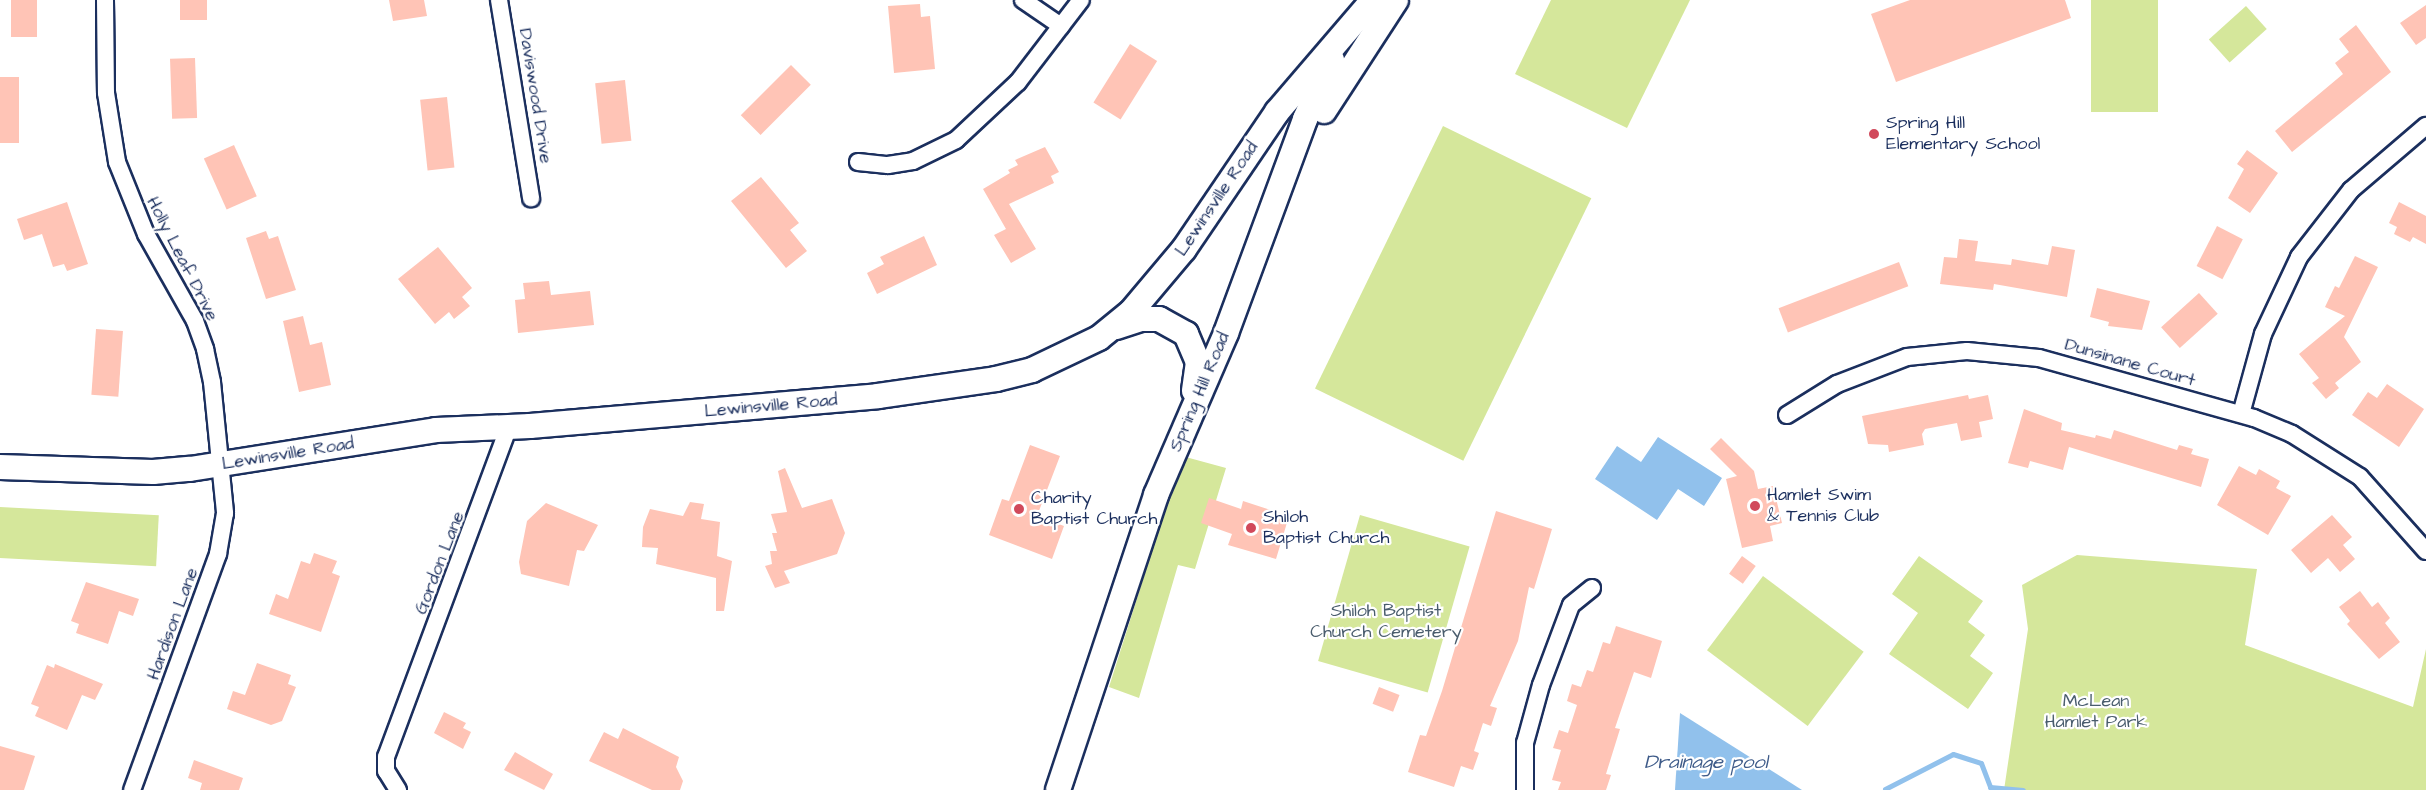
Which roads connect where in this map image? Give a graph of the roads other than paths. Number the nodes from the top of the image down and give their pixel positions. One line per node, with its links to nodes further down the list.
1 (105, 0): 19 (street, Holly Leaf Drive)
2 (499, 0): 12 (street, Daviswood Drive)
3 (1023, 0): 8 (street)
4 (1081, 0): 8 (street)
5 (1357, 0): 9 (main road, Spring Hill Road)
6 (1373, 0): 9 (main road, Lewinsville Road)
7 (1396, 0): 13 (main road)
8 (1061, 26): 11 (street)
9 (1344, 35): 13 (main road, Spring Hill Road); 14 (main road, Lewinsville Road)
10 (2426, 126): 16 (street)
11 (858, 162)
12 (531, 198)
13 (1275, 203): 15 (main road, Spring Hill Road)
14 (1116, 327): 15 (main road); 18 (main road, Lewinsville Road)
15 (1189, 413): 25 (main road, Spring Hill Road)
16 (2241, 414): 17 (street, Dunsinane Court); 21 (street, Dunsinane Court)
17 (1787, 415)
18 (509, 427): 19 (main road, Lewinsville Road); 24 (street, Gordon Lane)
19 (222, 465): 20 (main road, Lewinsville Road); 23 (street, Hardison Lane)
20 (0, 467)
21 (2426, 551)
22 (1593, 588): 26 (street)
23 (132, 790)
24 (398, 790)
25 (1058, 790)
26 (1525, 790)

